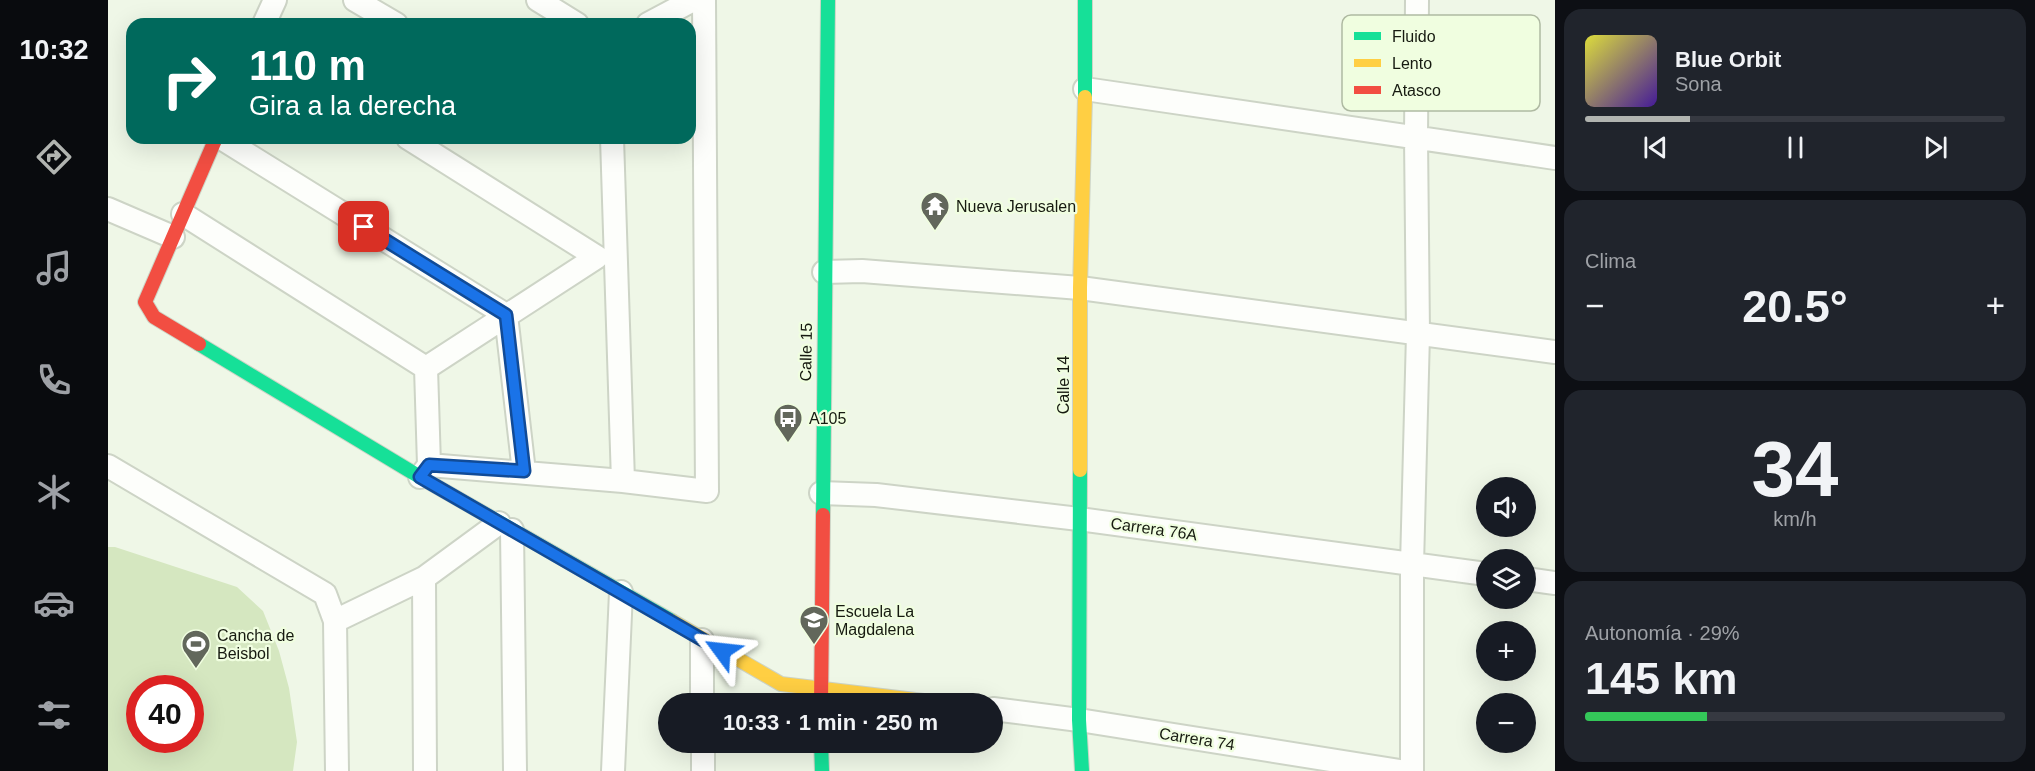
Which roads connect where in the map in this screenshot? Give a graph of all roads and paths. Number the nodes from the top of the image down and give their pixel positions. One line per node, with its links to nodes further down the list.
1 (275, 0): 10 (street)
2 (355, 0): 11 (street)
3 (538, 0): 12 (street)
4 (693, 0): 13 (street)
5 (704, 0): 34 (street)
6 (828, 0): 25 (street, Calle 15)
7 (1085, 0): 14 (street, Calle 14)
8 (1417, 0): 9 (street)
9 (1417, 15)
10 (267, 18)
11 (386, 18)
12 (567, 18)
13 (659, 18)
14 (1085, 89): 16 (street); 26 (street, Calle 14)
15 (1416, 111): 16 (street)
16 (1416, 138): 21 (street); 28 (street)
17 (213, 144): 23 (street)
18 (231, 144): 27 (street)
19 (418, 144): 27 (street)
20 (612, 144): 34 (street)
21 (1555, 158)
22 (108, 209): 24 (street)
23 (183, 214): 24 (street); 30 (street)
24 (174, 237): 32 (street)
25 (824, 272): 26 (street); 35 (street, Calle 15)
26 (1080, 288): 28 (street); 36 (street, Calle 14)
27 (506, 315): 30 (street); 33 (street)
28 (1418, 334): 29 (street); 38 (street)
29 (1555, 352)
30 (426, 368): 32 (street)
31 (108, 466): 44 (street)
32 (424, 471): 33 (street); 37 (street)
33 (524, 471): 34 (street)
34 (623, 481)
35 (821, 493): 36 (street, Carrera 76A); 46 (street, Calle 15)
36 (1079, 519): 38 (street, Carrera 76A); 51 (street, Calle 14)
37 (506, 527): 40 (street); 43 (street); 56 (street)
38 (1412, 565): 39 (street, Carrera 76A); 62 (street)
39 (1476, 573)
40 (424, 578): 44 (street); 55 (street)
41 (1536, 580): 42 (street)
42 (1555, 583)
43 (621, 592): 45 (street); 57 (street)
44 (335, 621): 54 (street)
45 (702, 640): 46 (street); 47 (street)
46 (820, 688): 48 (street, Calle 15); 49 (street)
47 (702, 693)
48 (820, 693)
49 (860, 693)
50 (1003, 710): 51 (street, Carrera 74)
51 (1079, 720): 60 (street, Calle 14); 61 (street, Carrera 74)
52 (703, 753): 58 (street)
53 (821, 753): 59 (street)
54 (337, 771)
55 (425, 771)
56 (515, 771)
57 (613, 771)
58 (703, 771)
59 (822, 771)
60 (1082, 771)
61 (1400, 771)
62 (1412, 771)

